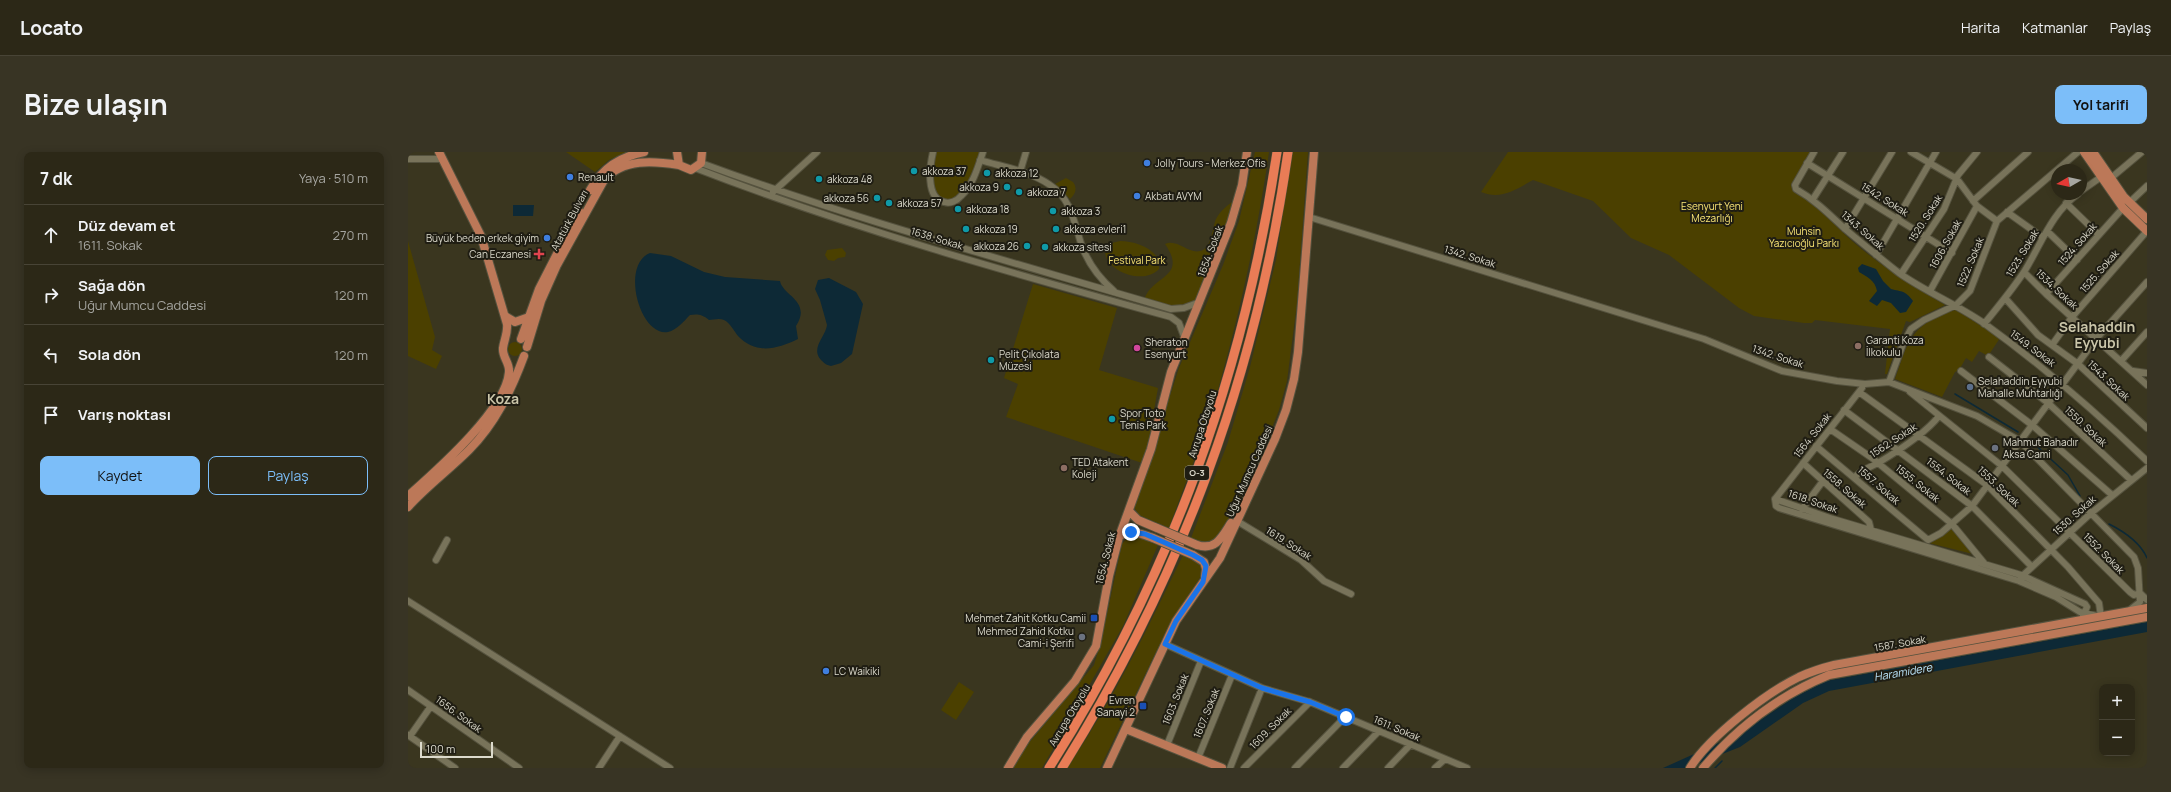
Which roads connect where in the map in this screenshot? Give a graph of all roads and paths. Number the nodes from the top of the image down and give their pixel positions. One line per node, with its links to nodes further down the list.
1 (644, 152): 69 (main road, Atatürk Bulvarı)
2 (677, 152): 28 (main road)
3 (702, 152): 29 (main road)
4 (817, 152): 37 (street)
5 (933, 152): 25 (street)
6 (983, 152): 25 (street)
7 (1026, 152): 30 (street)
8 (1247, 152): 66 (main road, 1654. Sokak)
9 (1277, 152): 168 (highway, Avrupa Otoyolu / O-3)
10 (1288, 152): 169 (highway, O-3)
11 (1314, 152): 46 (main road, Uğur Mumcu Caddesi)
12 (1814, 152): 26 (street, 1343. Sokak)
13 (1843, 152): 31 (street)
14 (1892, 152): 39 (street)
15 (1911, 152): 27 (street)
16 (1936, 152): 27 (street)
17 (1978, 152): 34 (street, 1520. Sokak)
18 (2028, 152): 42 (street)
19 (2078, 152): 45 (street, 1522. Sokak)
20 (2084, 152): 32 (main road)
21 (2142, 152): 33 (street)
22 (2096, 153): 33 (main road)
23 (441, 156): 24 (street); 68 (main road)
24 (408, 159)
25 (980, 160): 30 (street)
26 (1807, 163): 31 (street, 1542. Sokak); 40 (street, 1343. Sokak)
27 (1930, 163): 34 (street); 47 (street)
28 (679, 165): 29 (main road, Atatürk Bulvarı); 79 (main road, Atatürk Bulvarı)
29 (698, 166): 37 (street, 1638. Sokak); 38 (street, 1638. Sokak)
30 (1020, 172): 63 (street)
31 (1827, 176): 39 (street, 1542. Sokak); 40 (street)
32 (2101, 176): 36 (street); 44 (main road)
33 (2111, 178): 44 (main road)
34 (1957, 179): 42 (street); 54 (street, 1520. Sokak)
35 (2147, 186): 44 (street, 1524. Sokak)
36 (2087, 187)
37 (774, 190): 38 (street); 63 (street, 1638. Sokak)
38 (769, 196): 76 (street, 1638. Sokak)
39 (1865, 198): 47 (street, 1542. Sokak); 50 (street)
40 (1814, 199): 50 (street, 1343. Sokak)
41 (2070, 200): 43 (street, 1523. Sokak)
42 (1975, 203): 49 (street); 56 (street, 1606. Sokak)
43 (2066, 203): 52 (street, 1523. Sokak); 53 (street)
44 (2126, 205): 48 (main road); 51 (main road); 53 (street, 1524. Sokak)
45 (2007, 212): 49 (street, 1522. Sokak); 55 (street)
46 (1309, 217): 89 (street, 1342. Sokak); 117 (main road, Uğur Mumcu Caddesi)
47 (1898, 219): 54 (street, 1542. Sokak); 57 (street)
48 (2147, 219)
49 (1997, 221): 67 (street, 1522. Sokak)
50 (1846, 229): 57 (street, 1343. Sokak)
51 (2147, 231): 70 (street, 1525. Sokak)
52 (2047, 232): 55 (street, 1523. Sokak); 58 (street)
53 (2099, 235): 58 (street, 1524. Sokak)
54 (1926, 236): 56 (street, 1542. Sokak); 60 (street, 1520. Sokak)
55 (2042, 237): 59 (street, 1523. Sokak)
56 (1952, 252): 62 (street, 1606. Sokak)
57 (1876, 256): 60 (street, 1343. Sokak)
58 (2077, 260): 64 (street, 1524. Sokak)
59 (2024, 272): 64 (street, 1534. Sokak); 65 (street, 1523. Sokak)
60 (1901, 274): 62 (street, 1343. Sokak)
61 (2147, 282): 75 (street)
62 (1930, 291): 67 (street, 1343. Sokak)
63 (1116, 293): 66 (street, 1638. Sokak)
64 (2046, 294): 70 (street, 1534. Sokak)
65 (2005, 298): 71 (street, 1523. Sokak); 78 (street, 1543. Sokak)
66 (1201, 301): 76 (main road, 1654. Sokak)
67 (1956, 305): 71 (street, 1549. Sokak); 88 (street, 1522. Sokak)
68 (505, 316): 69 (main road); 74 (main road); 77 (main road)
69 (528, 317): 74 (main road, Atatürk Bulvarı)
70 (2072, 317): 75 (street, 1534. Sokak); 78 (street, 1525. Sokak)
71 (1984, 324): 90 (street, 1549. Sokak)
72 (2147, 332): 73 (street)
73 (2145, 338): 83 (street)
74 (520, 339): 77 (main road); 79 (main road)
75 (2096, 339): 83 (street, 1534. Sokak); 84 (street)
76 (1185, 340): 122 (main road, 1654. Sokak)
77 (504, 344): 80 (main road)
78 (2052, 345): 84 (street, 1543. Sokak)
79 (527, 347): 81 (main road, Atatürk Bulvarı)
80 (504, 355): 81 (main road); 102 (main road)
81 (524, 356): 105 (main road, Atatürk Bulvarı)
82 (1989, 357): 94 (street, 1550. Sokak)
83 (2121, 361): 86 (street, 1534. Sokak)
84 (2078, 364): 90 (street); 98 (street, 1543. Sokak)
85 (1961, 371): 97 (street)
86 (2132, 371): 87 (street); 91 (street, 1534. Sokak)
87 (2147, 373)
88 (1889, 382): 89 (street, 1342. Sokak); 92 (street, 1342. Sokak)
89 (1865, 384): 93 (street, 1564. Sokak)
90 (2063, 384): 94 (street); 106 (street, 1549. Sokak)
91 (2147, 385)
92 (1905, 388): 96 (street, 1552. Sokak); 101 (street, 1342. Sokak)
93 (1859, 392): 95 (street, 1564. Sokak); 100 (street, 1553. Sokak)
94 (2048, 404): 97 (street); 112 (street, 1550. Sokak)
95 (1844, 410): 99 (street, 1564. Sokak); 104 (street, 1554. Sokak)
96 (1939, 416): 100 (street, 1562. Sokak); 109 (street, 1552. Sokak)
97 (2032, 425): 101 (street); 115 (street)
98 (2147, 428)
99 (1830, 429): 103 (street, 1564. Sokak); 108 (street, 1555. Sokak)
100 (1918, 435): 104 (street, 1562. Sokak); 114 (street, 1553. Sokak)
101 (2020, 441): 109 (street); 123 (street, 1342. Sokak)
102 (463, 443): 105 (main road); 116 (main road)
103 (1816, 446): 107 (street, 1564. Sokak); 111 (street, 1557. Sokak)
104 (1898, 449): 108 (street, 1562. Sokak); 119 (street, 1554. Sokak)
105 (469, 450): 120 (main road, Atatürk Bulvarı)
106 (2147, 461)
107 (1803, 463): 113 (street, 1558. Sokak); 118 (street, 1564. Sokak)
108 (1877, 463): 111 (street, 1562. Sokak); 125 (street, 1555. Sokak)
109 (2002, 466): 114 (street); 127 (street, 1552. Sokak)
110 (2147, 468): 112 (street, 1530. Sokak)
111 (1855, 477): 125 (street, 1557. Sokak)
112 (2131, 480): 115 (street, 1530. Sokak)
113 (1823, 481): 121 (street); 126 (street, 1558. Sokak)
114 (1987, 485): 119 (street); 130 (street, 1553. Sokak)
115 (2112, 495): 123 (street, 1530. Sokak)
116 (408, 496)
117 (1246, 499): 122 (main road, bridge); 124 (main road, Uğur Mumcu Caddesi)
118 (1775, 499): 121 (street, 1618. Sokak); 134 (street, 1618. Sokak)
119 (1972, 506): 125 (street); 133 (street, 1554. Sokak)
120 (408, 507)
121 (1802, 509): 126 (street, 1618. Sokak)
122 (1129, 512): 128 (main road, 1654. Sokak)
123 (2090, 514): 127 (street, 1530. Sokak); 136 (street, 1342. Sokak)
124 (1237, 522): 135 (main road, Uğur Mumcu Caddesi); 137 (street, 1619. Sokak)
125 (1952, 524): 132 (street, 1555. Sokak)
126 (1871, 530): 132 (street, 1618. Sokak)
127 (2070, 532): 130 (street, 1530. Sokak); 136 (street, 1552. Sokak)
128 (1119, 538): 135 (main road, bridge); 167 (main road, 1654. Sokak)
129 (447, 540): 131 (street)
130 (2050, 550): 133 (street, 1530. Sokak); 143 (street, 1553. Sokak)
131 (436, 560)
132 (1984, 564): 134 (street, 1618. Sokak)
133 (2032, 567): 134 (street, 1530. Sokak)
134 (2020, 578): 142 (street, 1618. Sokak)
135 (1203, 582): 147 (main road, Uğur Mumcu Caddesi)
136 (2140, 593): 138 (street, 1552. Sokak); 141 (street)
137 (1351, 594)
138 (2147, 600)
139 (408, 601): 158 (street)
140 (2147, 608): 141 (main road, 1587. Sokak)
141 (2124, 612): 143 (main road, 1587. Sokak)
142 (2083, 617): 143 (main road, 1587. Sokak); 146 (street); 179 (main road, 1587. Sokak)
143 (2101, 617): 145 (street)
144 (2147, 617): 145 (main road, 1587. Sokak)
145 (2108, 624): 146 (main road, 1587. Sokak)
146 (2080, 629): 180 (main road, 1587. Sokak)
147 (1165, 644): 148 (street, 1611. Sokak); 155 (main road, Uğur Mumcu Caddesi)
148 (1201, 661): 149 (street, 1611. Sokak); 160 (street, 1603. Sokak)
149 (1232, 675): 150 (street, 1611. Sokak); 161 (street, 1607. Sokak)
150 (1262, 688): 152 (street, 1611. Sokak); 172 (street)
151 (408, 690): 153 (street, 1656. Sokak)
152 (1310, 702): 154 (street, 1611. Sokak); 173 (street, 1609. Sokak)
153 (431, 706): 157 (street); 164 (street, 1656. Sokak)
154 (1346, 717): 156 (street, 1611. Sokak); 174 (street)
155 (1126, 729): 160 (main road); 170 (main road, Uğur Mumcu Caddesi)
156 (1378, 731): 159 (street, 1611. Sokak); 175 (street)
157 (409, 735): 163 (street)
158 (620, 736): 165 (street); 166 (street)
159 (1411, 744): 162 (street, 1611. Sokak); 176 (street)
160 (1167, 745): 161 (main road)
161 (1198, 758): 171 (main road)
162 (1445, 759): 177 (street); 178 (street, 1611. Sokak)
163 (455, 768)
164 (519, 768)
165 (599, 768)
166 (670, 768)
167 (1008, 768)
168 (1049, 768)
169 (1062, 768)
170 (1107, 768)
171 (1222, 768)
172 (1230, 768)
173 (1244, 768)
174 (1295, 768)
175 (1343, 768)
176 (1388, 768)
177 (1435, 768)
178 (1467, 768)
179 (1690, 768)
180 (1702, 768)

